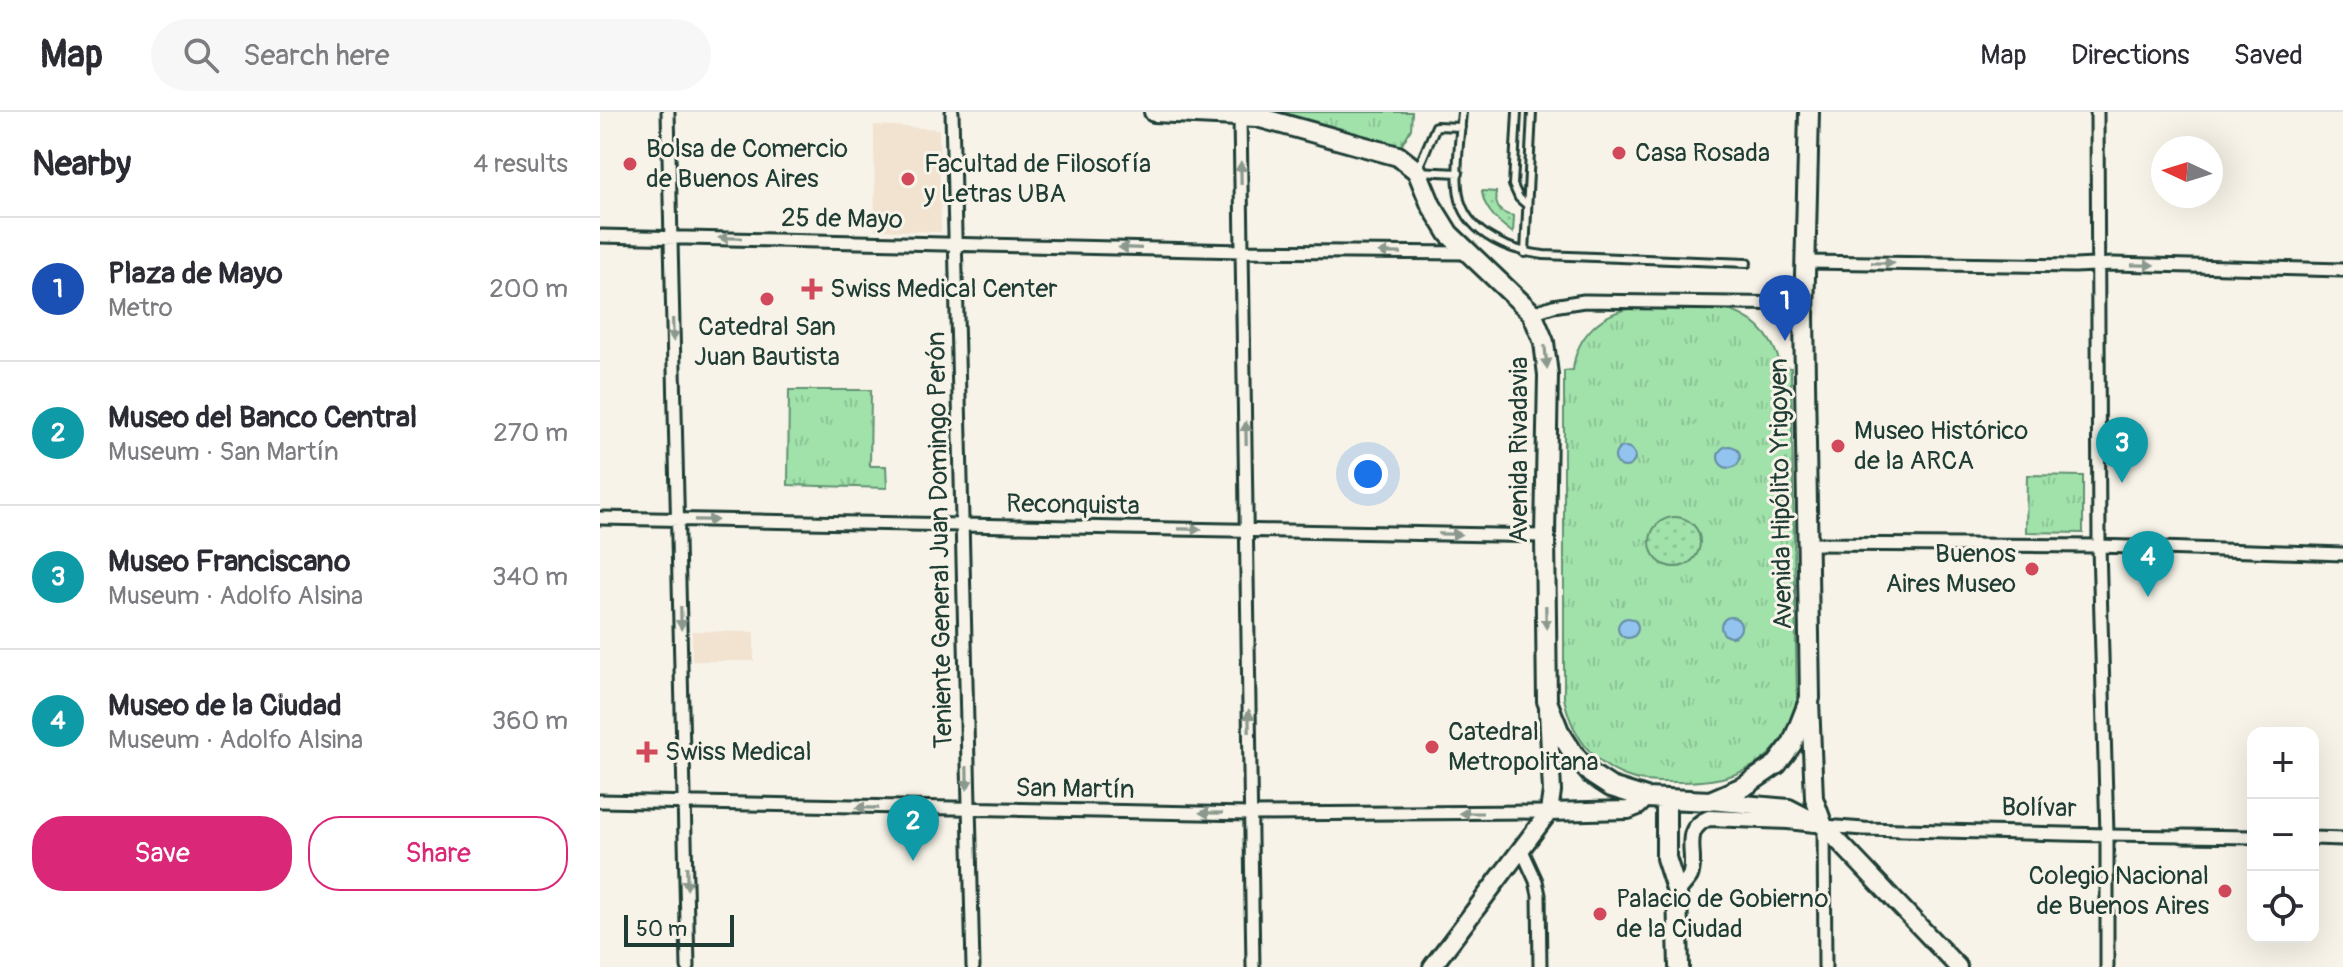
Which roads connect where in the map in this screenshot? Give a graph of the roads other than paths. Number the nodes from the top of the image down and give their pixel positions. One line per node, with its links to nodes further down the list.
1 (668, 112): 15 (street)
2 (952, 112): 16 (street, Teniente General Juan Domingo Perón)
3 (1154, 112): 9 (main road)
4 (1462, 112): 10 (lane)
5 (1517, 112): 13 (lane)
6 (1532, 112): 13 (lane)
7 (1809, 112): 20 (main road, Avenida Hipólito Yrigoyen)
8 (2097, 112): 22 (street)
9 (1249, 115): 11 (main road); 17 (street, one-way to 9)
10 (1461, 127): 11 (lane); 12 (lane)
11 (1417, 171): 12 (lane); 18 (main road, Avenida Rivadavia)
12 (1459, 173): 19 (lane)
13 (1527, 205): 19 (lane)
14 (600, 236): 15 (street, 25 de Mayo)
15 (671, 237): 16 (street, 25 de Mayo, one-way to 15); 27 (street, one-way to 27)
16 (955, 243): 17 (street, 25 de Mayo, one-way to 16); 28 (street, Teniente General Juan Domingo Perón)
17 (1243, 251): 18 (street, 25 de Mayo, one-way to 17); 29 (street, one-way to 17)
18 (1468, 253): 25 (main road, Avenida Rivadavia)
19 (1525, 253): 21 (lane)
20 (1805, 262): 22 (street, one-way to 22); 24 (main road, Avenida Hipólito Yrigoyen)
21 (1747, 263)
22 (2096, 264): 23 (street, one-way to 23); 32 (street)
23 (2343, 270)
24 (1804, 304): 25 (street); 31 (main road, Avenida Hipólito Yrigoyen)
25 (1532, 313): 30 (main road, Avenida Rivadavia, one-way to 30)
26 (600, 518): 27 (street, Reconquista)
27 (679, 520): 28 (street, Reconquista, one-way to 28); 40 (street, one-way to 40)
28 (962, 526): 29 (street, Reconquista, one-way to 29); 41 (street, Teniente General Juan Domingo Perón, one-way to 41)
29 (1247, 530): 30 (street, Reconquista, one-way to 30); 43 (street, one-way to 29)
30 (1545, 536): 35 (main road, Avenida Rivadavia, one-way to 35)
31 (1807, 544): 32 (street); 34 (main road, Avenida Hipólito Yrigoyen)
32 (2099, 546): 33 (street); 45 (street)
33 (2343, 554)
34 (1810, 698): 39 (main road, Bolívar); 44 (main road, Avenida Hipólito Yrigoyen)
35 (1547, 701): 36 (main road, Bolívar); 42 (main road, Avenida Rivadavia)
36 (1646, 798): 37 (main road, Bolívar); 42 (main road, Bolívar)
37 (1666, 799): 39 (main road, Bolívar); 51 (main road)
38 (600, 801): 40 (street, San Martín)
39 (1710, 801): 44 (main road, Bolívar)
40 (685, 803): 41 (street, San Martín, one-way to 40); 52 (street, one-way to 52)
41 (968, 810): 43 (street, San Martín, one-way to 41); 53 (street, Teniente General Juan Domingo Perón)
42 (1549, 812): 43 (street, San Martín, one-way to 43); 50 (main road)
43 (1250, 814): 54 (street)
44 (1824, 826): 45 (street, Bolívar); 51 (street, Bolívar); 58 (street); 59 (main road)
45 (2107, 835): 46 (street, Bolívar); 60 (street)
46 (2183, 836): 47 (street, Bolívar)
47 (2247, 837)
48 (2319, 838): 49 (street)
49 (2343, 839)
50 (1521, 848): 55 (main road); 56 (street)
51 (1677, 892): 57 (main road)
52 (688, 967)
53 (973, 967)
54 (1253, 967)
55 (1432, 967)
56 (1540, 967)
57 (1679, 967)
58 (1825, 967)
59 (1958, 967)
60 (2107, 967)

